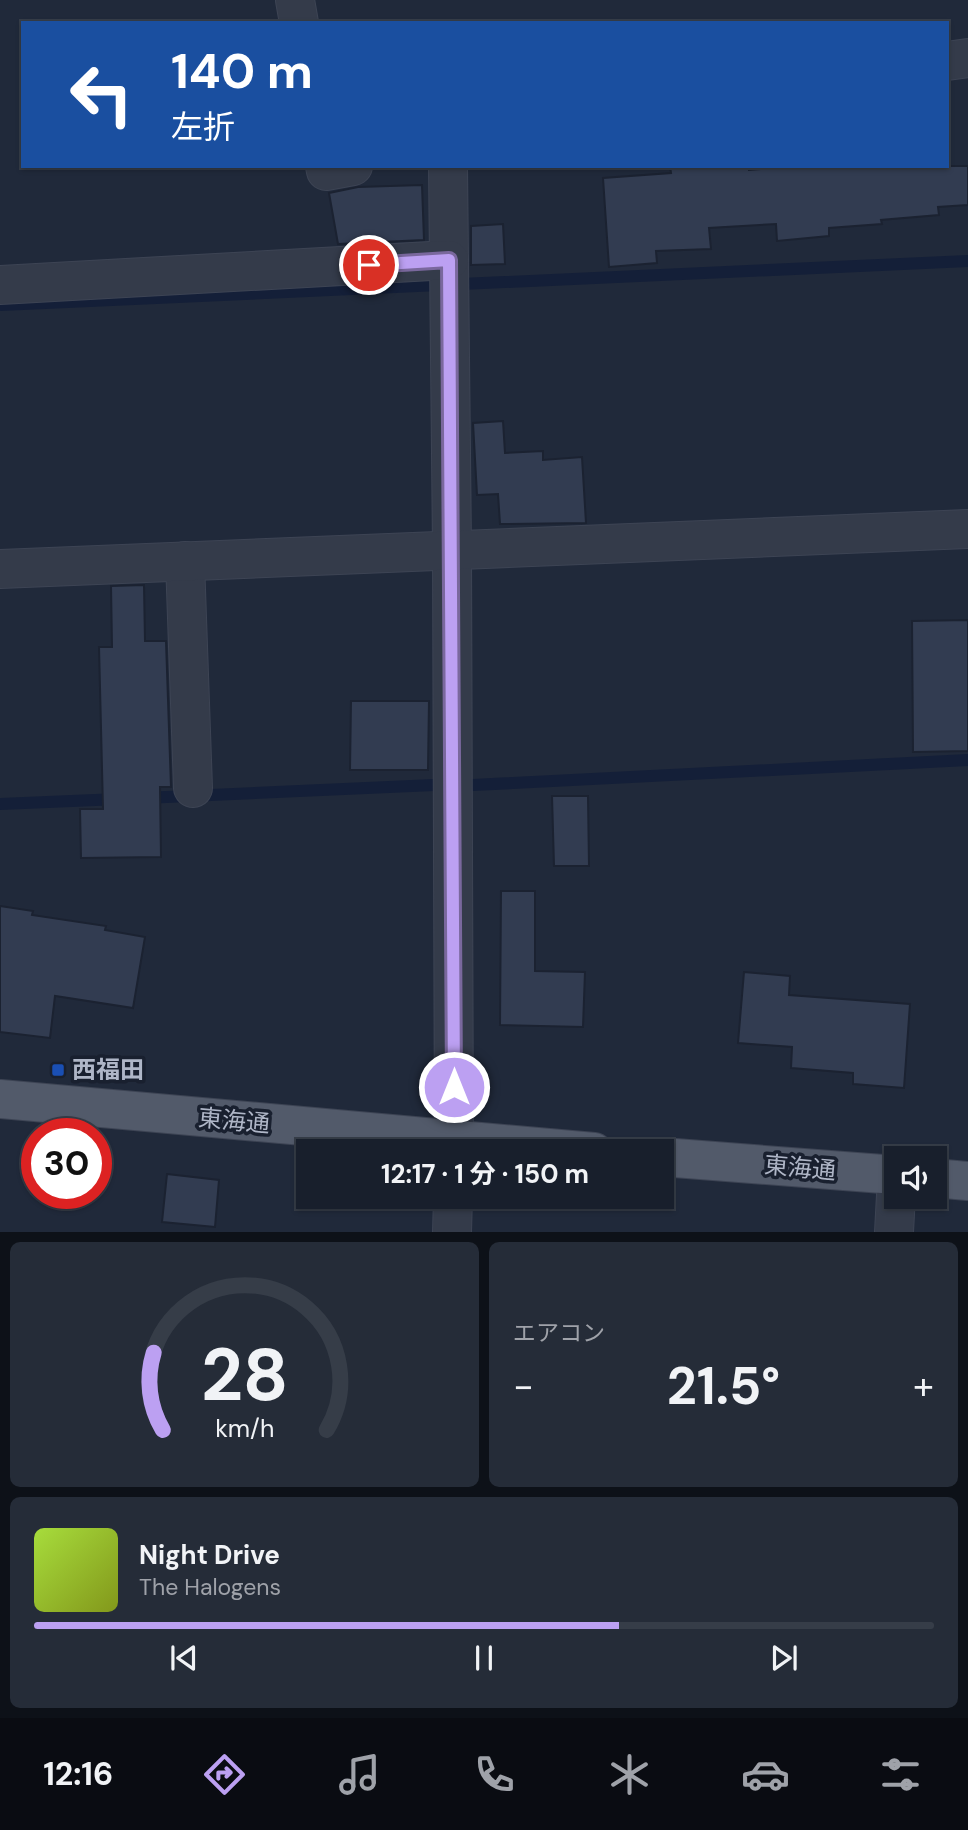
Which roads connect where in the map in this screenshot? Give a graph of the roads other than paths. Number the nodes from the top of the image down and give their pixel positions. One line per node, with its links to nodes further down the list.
1 (295, 0): 2 (street)
2 (299, 21)
3 (968, 58): 4 (street)
4 (949, 61)
5 (325, 168): 6 (street)
6 (344, 168)
7 (448, 168): 8 (street)
8 (449, 277): 9 (street); 11 (street)
9 (0, 285)
10 (968, 529): 11 (street)
11 (452, 550): 12 (street); 17 (street)
12 (185, 561): 13 (street); 14 (street)
13 (0, 569)
14 (193, 788)
15 (0, 1099): 16 (main road, 東海通)
16 (386, 1139)
17 (454, 1139)
18 (674, 1158): 19 (main road, 東海通)
19 (884, 1174)
20 (947, 1179): 21 (main road)
21 (968, 1181)
22 (453, 1209): 24 (street)
23 (895, 1209): 25 (street)
24 (452, 1231)
25 (894, 1231)

